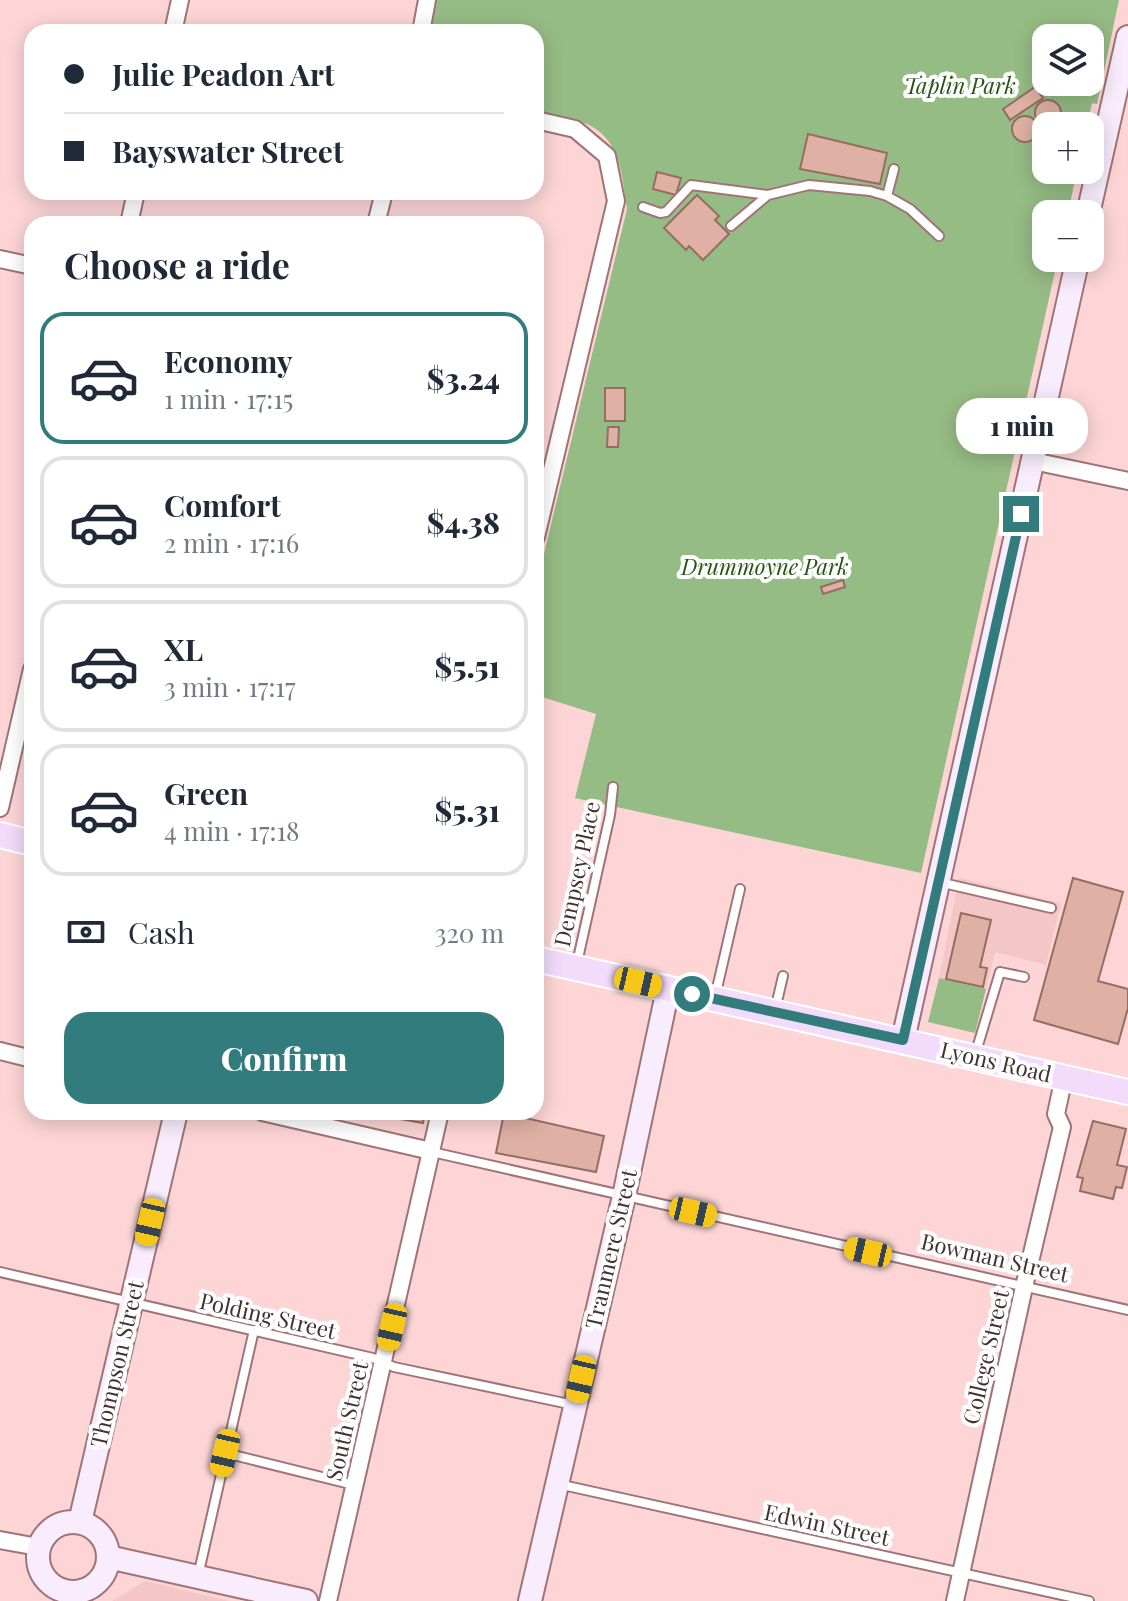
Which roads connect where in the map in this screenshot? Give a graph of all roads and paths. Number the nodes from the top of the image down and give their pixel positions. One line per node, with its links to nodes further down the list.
1 (180, 0): 3 (street)
2 (427, 0): 4 (street)
3 (175, 24)
4 (422, 24)
5 (1128, 37): 10 (street)
6 (544, 122): 18 (street)
7 (894, 169): 9 (lane)
8 (768, 195): 9 (lane); 11 (lane); 12 (lane)
9 (887, 196): 13 (lane)
10 (1091, 200)
11 (643, 207)
12 (731, 226)
13 (939, 236)
14 (0, 259): 15 (street)
15 (24, 264)
16 (1075, 272): 17 (street)
17 (1033, 461): 19 (street); 25 (street)
18 (544, 475)
19 (1128, 481)
20 (24, 704): 22 (street)
21 (613, 787): 29 (lane, Dempsey Place)
22 (0, 808)
23 (0, 835): 24 (main road)
24 (24, 841)
25 (938, 882): 27 (lane); 35 (street)
26 (740, 889): 33 (lane)
27 (1051, 908)
28 (544, 961): 29 (main road, Lyons Road)
29 (576, 968): 32 (main road, Lyons Road)
30 (783, 976): 34 (lane)
31 (1024, 977): 38 (lane)
32 (668, 989): 33 (main road, Lyons Road); 45 (street, Tranmere Street)
33 (715, 1000): 34 (main road, Lyons Road)
34 (774, 1013): 35 (main road, Lyons Road)
35 (903, 1040): 38 (main road, Lyons Road)
36 (0, 1051): 37 (street)
37 (24, 1057)
38 (974, 1057): 39 (main road, Lyons Road)
39 (1064, 1077): 40 (main road, Lyons Road); 47 (street, College Street)
40 (1128, 1092)
41 (174, 1120): 48 (street, Thompson Street)
42 (296, 1120): 44 (street, Bowman Street)
43 (438, 1120): 44 (street, South Street)
44 (432, 1152): 45 (lane, Bowman Street); 51 (street, South Street)
45 (624, 1196): 47 (lane, Bowman Street); 52 (street, Tranmere Street)
46 (0, 1272): 48 (lane, Polding Street)
47 (1024, 1287): 49 (lane, Bowman Street); 60 (street, College Street)
48 (130, 1304): 50 (lane, Polding Street); 56 (street, Thompson Street)
49 (1128, 1310)
50 (254, 1330): 51 (lane, Polding Street); 53 (lane)
51 (383, 1362): 52 (lane, Polding Street); 55 (street, South Street)
52 (575, 1405): 54 (street, Tranmere Street)
53 (225, 1453): 55 (lane); 61 (lane)
54 (557, 1484): 60 (lane, Edwin Street); 65 (street, Tranmere Street)
55 (354, 1485): 64 (street, South Street)
56 (80, 1522): 58 (street); 59 (street)
57 (0, 1540): 58 (street)
58 (32, 1546): 62 (street)
59 (108, 1557): 61 (street); 62 (street)
60 (960, 1572): 66 (street, College Street); 67 (lane, Edwin Street)
61 (197, 1577): 63 (street)
62 (63, 1596)
63 (306, 1601)
64 (328, 1601)
65 (530, 1601)
66 (955, 1601)
67 (1089, 1601)

